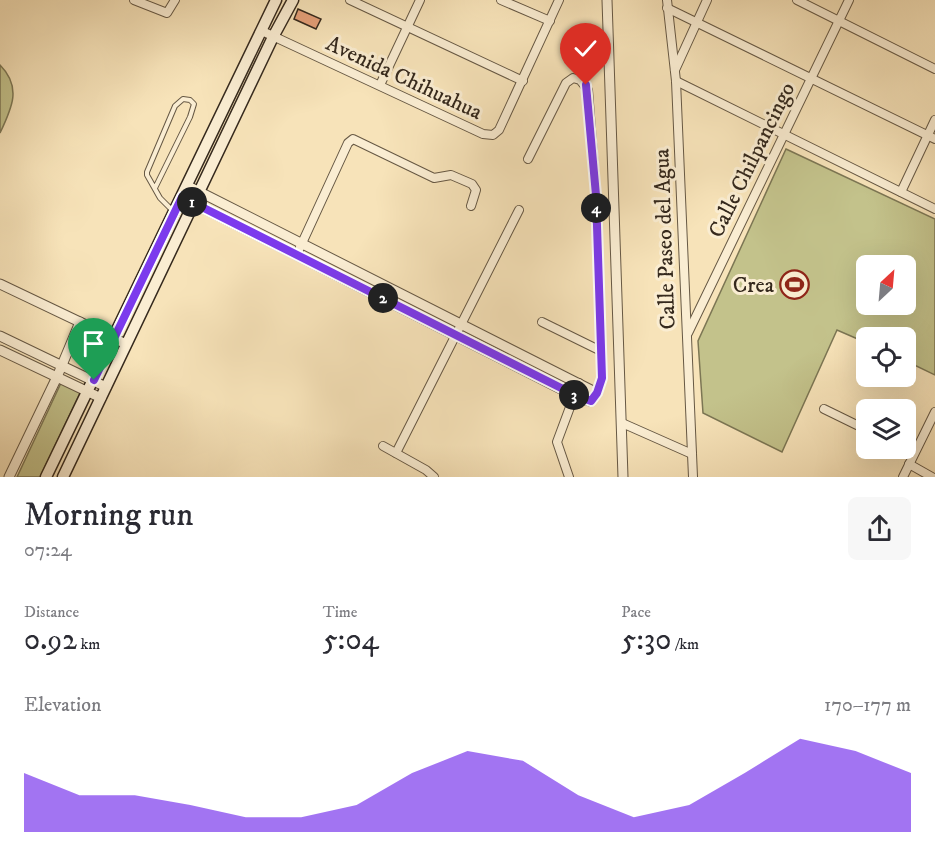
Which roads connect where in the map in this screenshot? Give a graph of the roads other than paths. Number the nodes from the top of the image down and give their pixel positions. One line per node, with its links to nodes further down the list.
1 (134, 0): 2 (street)
2 (175, 0)
3 (276, 0): 18 (main road)
4 (292, 0): 19 (main road)
5 (350, 0): 17 (street)
6 (420, 0): 17 (street)
7 (501, 0): 14 (street)
8 (559, 0): 14 (street, Avenida Chihuahua)
9 (607, 0): 73 (street)
10 (707, 0): 16 (street)
11 (797, 0): 15 (street)
12 (849, 0): 15 (street, Calle Chilpancingo)
13 (667, 4): 16 (street); 21 (street, Calle Paseo del Agua)
14 (550, 21): 23 (street, Avenida Chihuahua)
15 (839, 21): 20 (street); 22 (street, Calle Chilpancingo)
16 (696, 22): 21 (street); 22 (street)
17 (407, 27): 23 (street); 25 (street)
18 (262, 31): 19 (street, Avenida Chihuahua); 31 (main road)
19 (273, 37): 25 (street, Avenida Chihuahua); 31 (main road)
20 (935, 69)
21 (675, 70): 24 (street, Calle Paseo del Agua)
22 (812, 79): 27 (street, Calle Chilpancingo); 28 (street)
23 (523, 81): 25 (street, Avenida Chihuahua)
24 (676, 81): 27 (street); 54 (street, Calle Paseo del Agua)
25 (380, 85)
26 (935, 120): 28 (street)
27 (784, 135): 32 (street); 54 (street, Calle Chilpancingo)
28 (931, 137): 32 (street)
29 (528, 159): 61 (street)
30 (155, 188): 30 (lane); 39 (lane)
31 (193, 188): 33 (main road); 34 (street); 35 (main road)
32 (901, 192): 37 (street)
33 (182, 197): 35 (street); 39 (main road)
34 (221, 201): 40 (street); 41 (street)
35 (193, 202): 40 (street); 58 (main road)
36 (471, 206): 41 (street)
37 (935, 209)
38 (519, 210): 52 (street)
39 (175, 213): 57 (main road)
40 (215, 213): 42 (street)
41 (303, 242): 42 (street); 43 (street)
42 (297, 254): 44 (street)
43 (339, 261): 44 (street); 46 (street)
44 (333, 272): 47 (street)
45 (0, 284): 50 (street)
46 (390, 287): 47 (street); 48 (street)
47 (385, 298): 49 (street)
48 (430, 307): 49 (street); 52 (street)
49 (425, 318): 53 (street)
50 (80, 322): 57 (street); 62 (street)
51 (542, 322): 61 (street)
52 (461, 323): 53 (street); 56 (street)
53 (455, 334): 60 (street); 77 (street)
54 (687, 336): 78 (street, Calle Paseo del Agua)
55 (3, 337): 59 (street); 62 (street)
56 (493, 338): 60 (street); 65 (street)
57 (114, 339): 58 (street); 64 (main road)
58 (126, 344): 66 (main road)
59 (0, 350): 63 (street)
60 (487, 350): 69 (street)
61 (601, 351): 68 (street)
62 (63, 365): 63 (street); 64 (street)
63 (57, 377): 67 (street); 81 (street)
64 (94, 380): 66 (street); 67 (main road)
65 (579, 383): 68 (street); 69 (street)
66 (106, 387): 70 (main road)
67 (88, 392): 70 (street); 82 (main road)
68 (597, 393): 69 (street)
69 (573, 394): 85 (street)
70 (101, 398): 83 (main road)
71 (824, 409): 74 (street)
72 (935, 412): 76 (street)
73 (622, 423): 78 (street); 86 (street)
74 (856, 425)
75 (383, 446): 77 (street)
76 (916, 449)
77 (396, 453): 84 (street)
78 (692, 454): 87 (street, Calle Paseo del Agua)
79 (911, 459): 80 (street)
80 (909, 464): 88 (street); 89 (street)
81 (9, 477)
82 (46, 477)
83 (63, 477)
84 (434, 477)
85 (569, 477)
86 (623, 477)
87 (693, 477)
88 (903, 477)
89 (932, 477)

